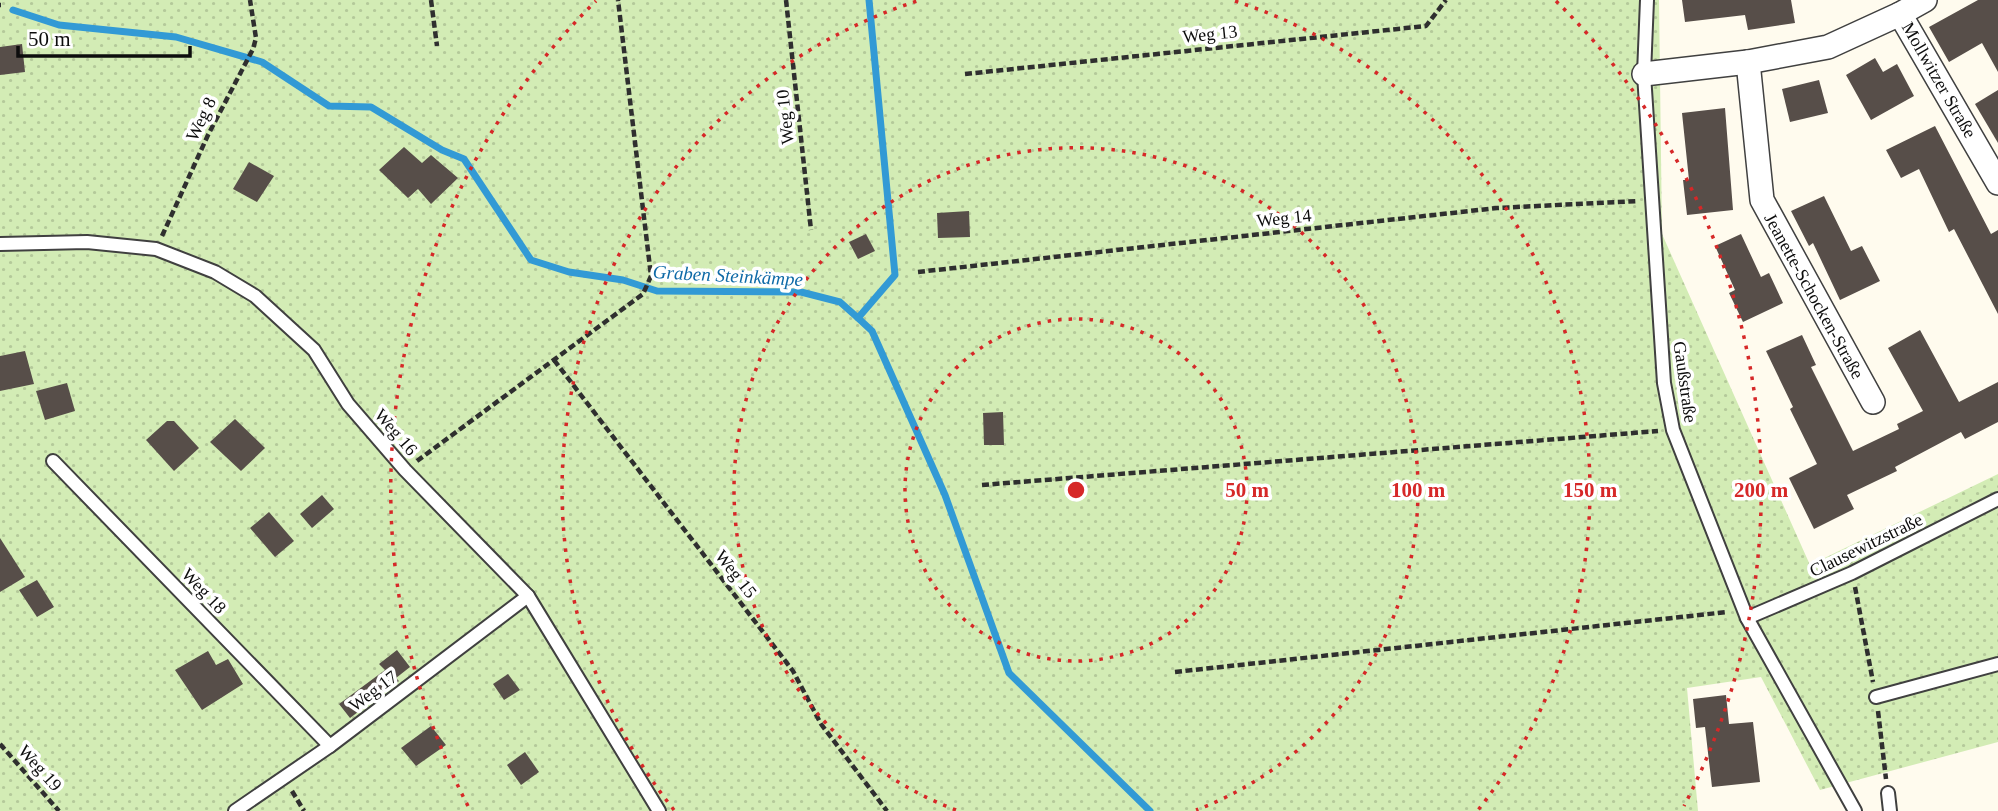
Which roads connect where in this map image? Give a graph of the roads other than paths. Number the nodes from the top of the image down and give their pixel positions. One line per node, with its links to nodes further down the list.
1 (1647, 0): 5 (lane, Gaußstraße)
2 (1925, 0): 3 (street)
3 (1900, 14): 4 (street); 6 (street, Mollwitzer Straße)
4 (1748, 62): 5 (street); 8 (street, Jeanette-Schocken-Straße)
5 (1644, 74): 12 (lane, Gaußstraße)
6 (1998, 183)
7 (0, 244): 11 (lane, Weg 16)
8 (1872, 402)
9 (53, 461): 15 (lane, Weg 18)
10 (1998, 499): 12 (lane, Clausewitzstraße)
11 (528, 596): 15 (lane, Weg 17); 18 (lane, Weg 16)
12 (1746, 614): 19 (lane, Gaußstraße)
13 (1998, 664): 14 (lane)
14 (1876, 697)
15 (330, 746): 17 (lane, Weg 17)
16 (1888, 793): 20 (lane)
17 (235, 811)
18 (659, 811)
19 (1855, 811)
20 (1890, 811)

